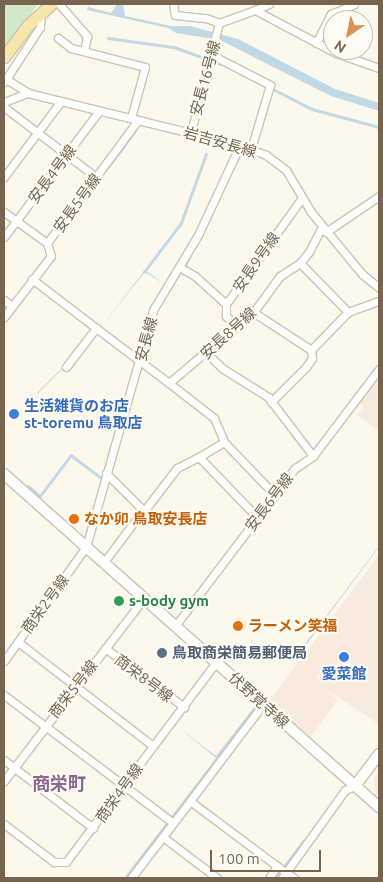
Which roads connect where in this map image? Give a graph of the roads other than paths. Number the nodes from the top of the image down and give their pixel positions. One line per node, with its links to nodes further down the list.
1 (51, 4): 7 (main road)
2 (59, 4): 11 (street)
3 (173, 4): 8 (street)
4 (269, 4): 6 (street)
5 (354, 4): 10 (street)
6 (255, 10): 8 (street); 10 (street)
7 (41, 12): 13 (main road); 15 (street)
8 (219, 23): 12 (street, 安長16号線)
9 (58, 38): 11 (street)
10 (316, 44): 14 (street)
11 (84, 51): 21 (street)
12 (210, 54): 22 (street, 安長16号線); 25 (street)
13 (4, 57)
14 (379, 68)
15 (5, 81): 16 (street, 岩吉安長線)
16 (28, 93): 17 (street, 岩吉安長線); 18 (street)
17 (61, 101): 20 (street, 岩吉安長線); 23 (street)
18 (4, 102)
19 (4, 107): 23 (street)
20 (99, 111): 21 (street, 岩吉安長線); 26 (street, 安長4号線)
21 (135, 119): 22 (street, 岩吉安長線); 28 (street, 安長5号線)
22 (191, 132): 24 (street, 岩吉安長線)
23 (37, 133): 26 (street); 27 (street)
24 (240, 145): 25 (street, 岩吉安長線); 37 (street, 安長線)
25 (251, 149): 30 (street, 岩吉安長線)
26 (66, 155): 28 (street); 32 (street, 安長4号線)
27 (4, 177)
28 (96, 177): 35 (street, 安長5号線)
29 (379, 196): 33 (street, 安長8号線)
30 (302, 198): 33 (street, 岩吉安長線); 42 (street, 安長9号線)
31 (4, 212): 32 (street, 安長5号線)
32 (16, 221): 34 (street, 安長4号線); 35 (street, 安長5号線)
33 (324, 229): 36 (street, 安長8号線); 39 (street, 岩吉安長線)
34 (4, 237)
35 (47, 243): 38 (street)
36 (300, 263): 44 (street, 安長8号線); 45 (street)
37 (181, 268): 42 (street); 51 (street, 安長線)
38 (32, 279): 43 (street); 48 (street)
39 (379, 288)
40 (4, 300): 43 (street)
41 (379, 302): 45 (street)
42 (226, 304): 47 (street, 安長9号線)
43 (12, 306): 46 (street)
44 (253, 312): 47 (street, 安長8号線); 49 (street)
45 (348, 312): 49 (street)
46 (4, 317)
47 (237, 327): 50 (street, 安長8号線)
48 (96, 328): 51 (street); 52 (street)
49 (311, 350): 55 (street)
50 (207, 353): 54 (street, 安長8号線); 55 (street)
51 (140, 362): 54 (street); 59 (street, 安長線)
52 (66, 367)
53 (379, 369): 58 (street, 安長6号線)
54 (169, 383): 56 (street)
55 (271, 402): 58 (street)
56 (224, 442): 57 (street); 61 (street)
57 (199, 456): 62 (street); 63 (street)
58 (313, 456): 61 (street, 安長6号線)
59 (106, 473): 62 (street); 64 (street, 安長線)
60 (4, 474): 64 (main road, 伏野覚寺線)
61 (275, 495): 63 (street, 安長6号線)
62 (143, 510): 65 (street)
63 (257, 517): 67 (street, 安長6号線)
64 (86, 547): 65 (main road, 伏野覚寺線); 68 (street, 商栄2号線)
65 (104, 562): 66 (main road, 伏野覚寺線)
66 (144, 598): 67 (main road, 伏野覚寺線); 69 (street, 商栄5号線)
67 (175, 626): 71 (main road, 伏野覚寺線)
68 (18, 642): 70 (street, 商栄2号線); 72 (street)
69 (105, 648): 72 (street, 商栄5号線); 75 (street, 商栄8号線)
70 (4, 661)
71 (216, 662): 74 (main road, 伏野覚寺線); 75 (street, 商栄4号線)
72 (74, 686): 76 (street, 商栄5号線); 77 (street)
73 (4, 695): 76 (street)
74 (263, 704): 83 (main road, 伏野覚寺線); 84 (street)
75 (184, 707): 77 (street, 商栄4号線)
76 (45, 725): 80 (street, 商栄5号線); 82 (street)
77 (153, 746): 82 (street, 商栄4号線)
78 (379, 754): 83 (main road)
79 (4, 760): 80 (street)
80 (14, 768): 81 (street, 商栄5号線); 88 (street)
81 (4, 781)
82 (124, 784): 87 (street); 88 (street, 商栄4号線)
83 (355, 786): 85 (main road, 伏野覚寺線); 91 (street)
84 (190, 801): 87 (street); 90 (street)
85 (379, 807)
86 (4, 824): 88 (street, 商栄4号線)
87 (173, 824): 89 (street)
88 (93, 828)
89 (163, 837): 92 (street); 93 (street)
90 (277, 866): 91 (street); 94 (street)
91 (284, 876): 95 (street)
92 (131, 878)
93 (217, 878)
94 (269, 878)
95 (294, 878)

